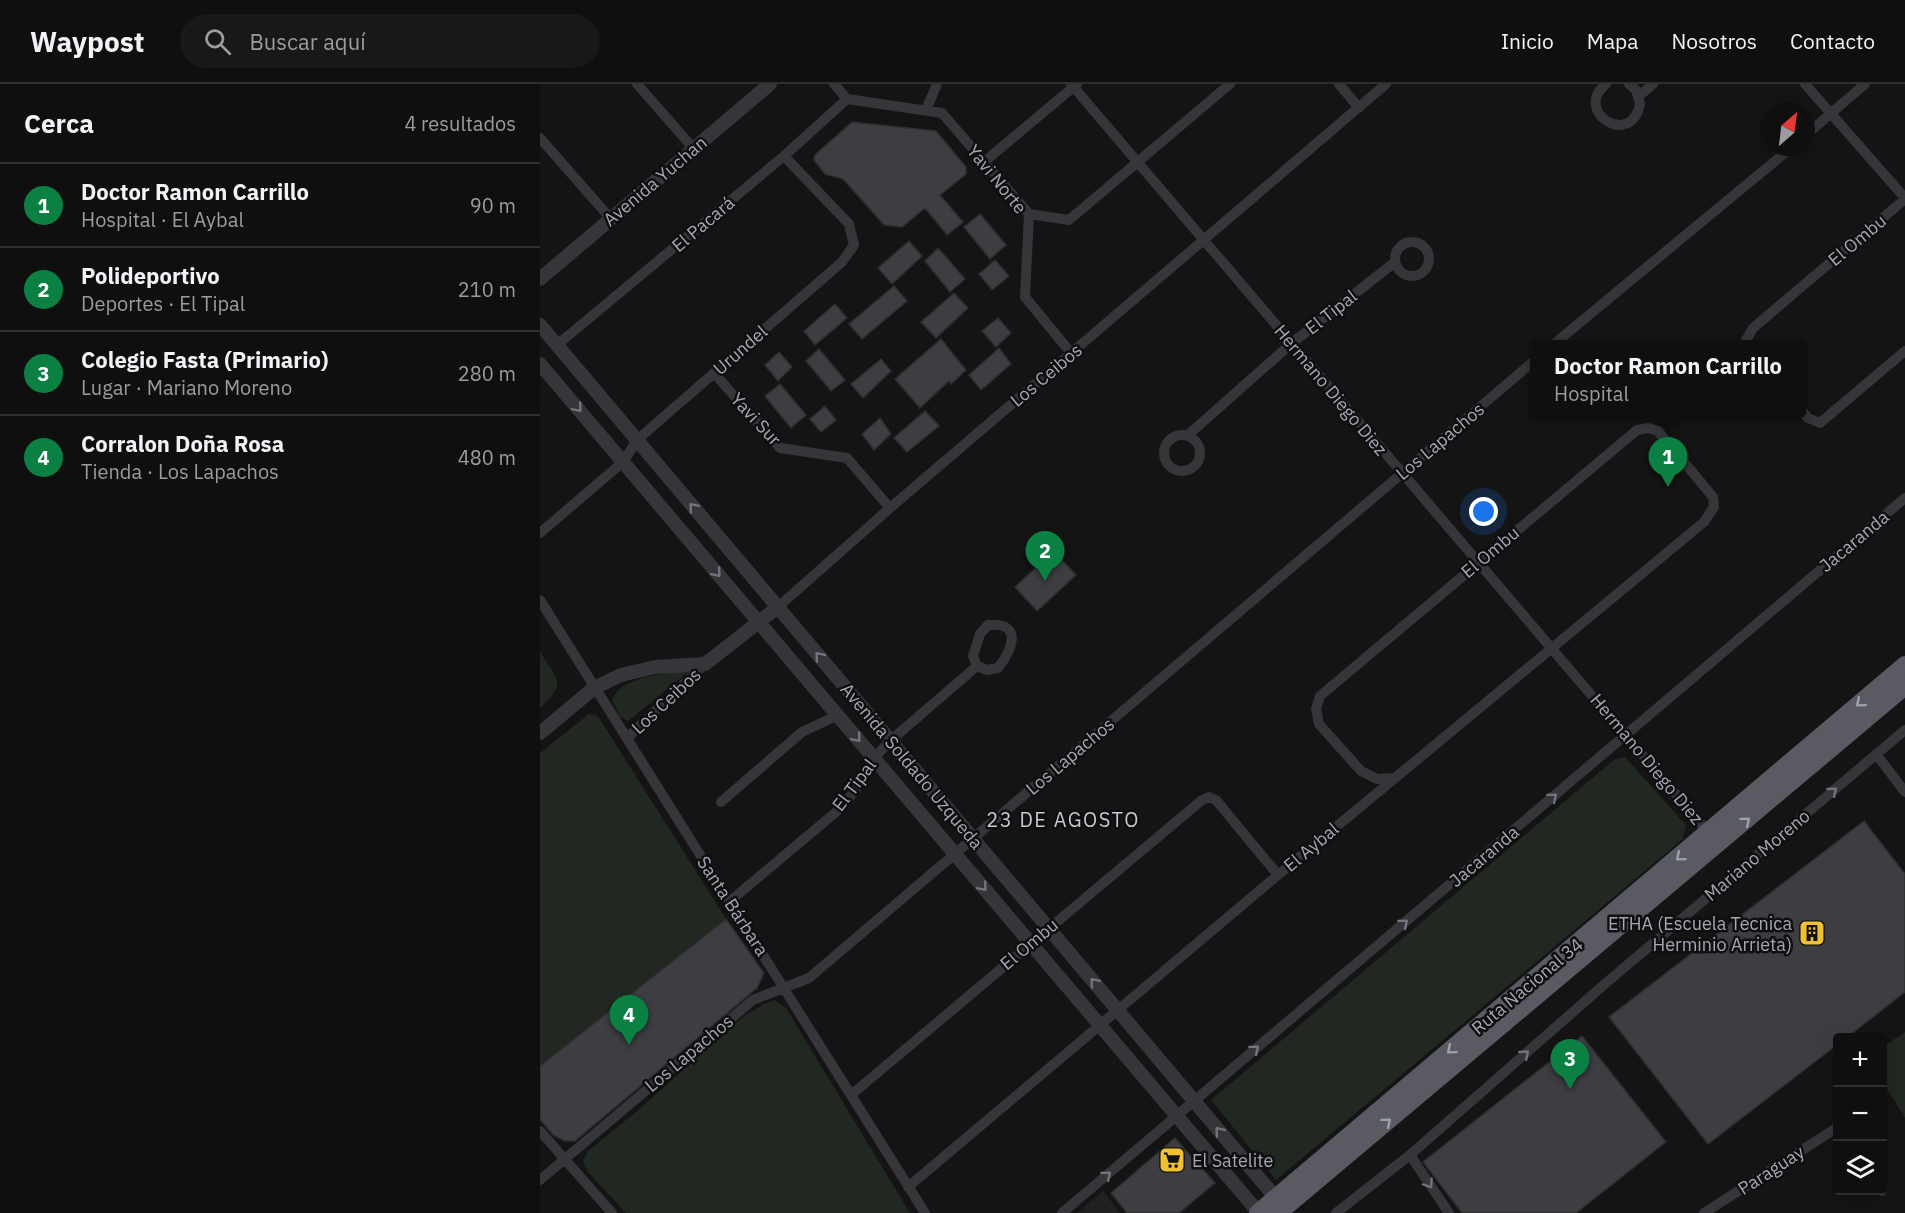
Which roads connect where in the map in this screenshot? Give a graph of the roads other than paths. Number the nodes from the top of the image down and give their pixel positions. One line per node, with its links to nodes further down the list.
1 (637, 84): 21 (street)
2 (770, 84): 21 (street, Avenida Yuchan)
3 (834, 84): 15 (street)
4 (937, 84): 17 (street)
5 (1230, 84): 25 (street)
6 (1339, 84): 16 (street)
7 (1386, 84): 16 (street, Los Ceibos)
8 (1606, 84): 14 (street)
9 (1629, 84): 14 (street)
10 (1653, 84): 14 (street)
11 (1805, 84): 18 (street)
12 (1865, 84): 18 (street)
13 (1074, 85): 24 (street); 25 (street, Hermano Diego Diez)
14 (1639, 96)
15 (847, 99): 17 (street, Yavi Norte); 22 (street, El Pacará)
16 (1359, 108): 29 (street, Los Ceibos)
17 (926, 110): 24 (street, Yavi Norte)
18 (1831, 114): 19 (street); 26 (street)
19 (1815, 127)
20 (540, 138): 28 (street)
21 (694, 148): 28 (street, Avenida Yuchan)
22 (784, 156): 36 (street, El Pacará); 41 (street, Urundel)
23 (1781, 156): 33 (street)
24 (984, 162): 27 (street, Yavi Norte)
25 (1137, 162): 27 (street); 29 (street, Hermano Diego Diez)
26 (1905, 199): 34 (street, El Ombu)
27 (1029, 214): 38 (street, Yavi Norte)
28 (610, 219): 31 (street, Avenida Yuchan)
29 (1204, 240): 35 (street, Hermano Diego Diez); 38 (street, Los Ceibos)
30 (1395, 262): 35 (street, El Tipal)
31 (540, 279)
32 (540, 325): 36 (street, Avenida Soldado Uzqueda)
33 (1560, 340)
34 (1746, 340)
35 (1292, 344): 43 (street, El Tipal); 46 (street, Hermano Diego Diez)
36 (557, 345): 44 (street, Avenida Soldado Uzqueda)
37 (1905, 351): 42 (street)
38 (1071, 353): 49 (street, Los Ceibos)
39 (540, 364): 45 (street, Avenida Soldado Uzqueda, one-way to 45)
40 (1530, 364): 46 (street, Los Lapachos)
41 (714, 373): 44 (street, Urundel); 49 (street, Yavi Sur)
42 (1806, 416)
43 (1188, 435)
44 (637, 440): 45 (street, Urundel); 53 (street, Avenida Soldado Uzqueda, one-way to 44)
45 (623, 462): 50 (street, Urundel); 54 (street, Avenida Soldado Uzqueda, one-way to 54)
46 (1402, 473): 51 (street, Hermano Diego Diez); 73 (street, Los Lapachos)
47 (1905, 498): 64 (street, Jacaranda)
48 (1714, 507): 51 (street, El Ombu); 55 (street, El Aybal)
49 (890, 508): 53 (street, Los Ceibos)
50 (540, 532)
51 (1478, 562): 55 (street, Hermano Diego Diez); 69 (street, El Ombu)
52 (540, 600): 60 (street, Santa Bárbara)
53 (778, 607): 54 (street, Los Ceibos); 66 (street, Avenida Soldado Uzqueda, one-way to 53)
54 (759, 622): 56 (street, Los Ceibos); 61 (street, Avenida Soldado Uzqueda)
55 (1552, 648): 64 (street, Hermano Diego Diez); 69 (street, El Aybal)
56 (705, 664): 60 (street, Los Ceibos); 65 (street, Los Ceibos)
57 (1905, 665): 72 (highway, Ruta Nacional 34, one-way to 72)
58 (977, 666): 58 (street); 66 (street, El Tipal)
59 (1905, 686): 91 (highway, Ruta Nacional 34, one-way to 59)
60 (594, 688): 63 (street, Los Ceibos); 65 (street, Santa Bárbara)
61 (838, 715): 68 (street, Avenida Soldado Uzqueda, one-way to 68); 71 (street)
62 (1905, 730): 67 (street, Mariano Moreno)
63 (540, 733)
64 (1626, 735): 72 (street, Hermano Diego Diez); 83 (street, Jacaranda, one-way to 64)
65 (627, 738): 76 (street, Santa Bárbara)
66 (890, 741): 68 (street, El Tipal); 73 (street, Avenida Soldado Uzqueda)
67 (1876, 754): 70 (street); 87 (street, Mariano Moreno, one-way to 67)
68 (874, 758): 74 (street, Avenida Soldado Uzqueda); 76 (street, El Tipal)
69 (1395, 778): 75 (street, El Aybal)
70 (1905, 791)
71 (721, 802)
72 (1708, 832): 91 (highway, Ruta Nacional 34, one-way to 91)
73 (973, 838): 74 (street, Los Lapachos); 77 (street, Avenida Soldado Uzqueda)
74 (955, 854): 78 (street, Avenida Soldado Uzqueda, one-way to 78); 79 (street, Los Lapachos)
75 (1278, 874): 77 (street, El Ombu); 80 (street, El Aybal)
76 (729, 902): 79 (street, Santa Bárbara)
77 (1048, 928): 78 (street, El Ombu); 80 (street, Avenida Soldado Uzqueda, one-way to 77)
78 (1030, 943): 81 (street, Avenida Soldado Uzqueda); 82 (street, El Ombu)
79 (784, 987): 82 (street, Santa Bárbara); 88 (street, Los Lapachos)
80 (1118, 1010): 81 (street, El Aybal); 83 (street, Avenida Soldado Uzqueda)
81 (1100, 1026): 84 (street, Avenida Soldado Uzqueda); 90 (street, El Aybal)
82 (851, 1095): 90 (street, Santa Bárbara)
83 (1194, 1101): 84 (street, Jacaranda); 91 (street, Avenida Soldado Uzqueda, one-way to 83)
84 (1177, 1116): 94 (street, Jacaranda, one-way to 84); 95 (street, Avenida Soldado Uzqueda)
85 (1833, 1130): 98 (street, Paraguay)
86 (540, 1131): 88 (street)
87 (1410, 1155): 96 (street, Mariano Moreno); 97 (street, one-way to 97)
88 (564, 1159): 89 (street, Los Lapachos); 92 (street)
89 (540, 1180)
90 (908, 1187): 93 (street, Santa Bárbara)
91 (1281, 1208): 95 (highway, Ruta Nacional 34)
92 (612, 1213)
93 (925, 1213)
94 (1062, 1213)
95 (1258, 1213)
96 (1336, 1213)
97 (1449, 1213)
98 (1704, 1213)

